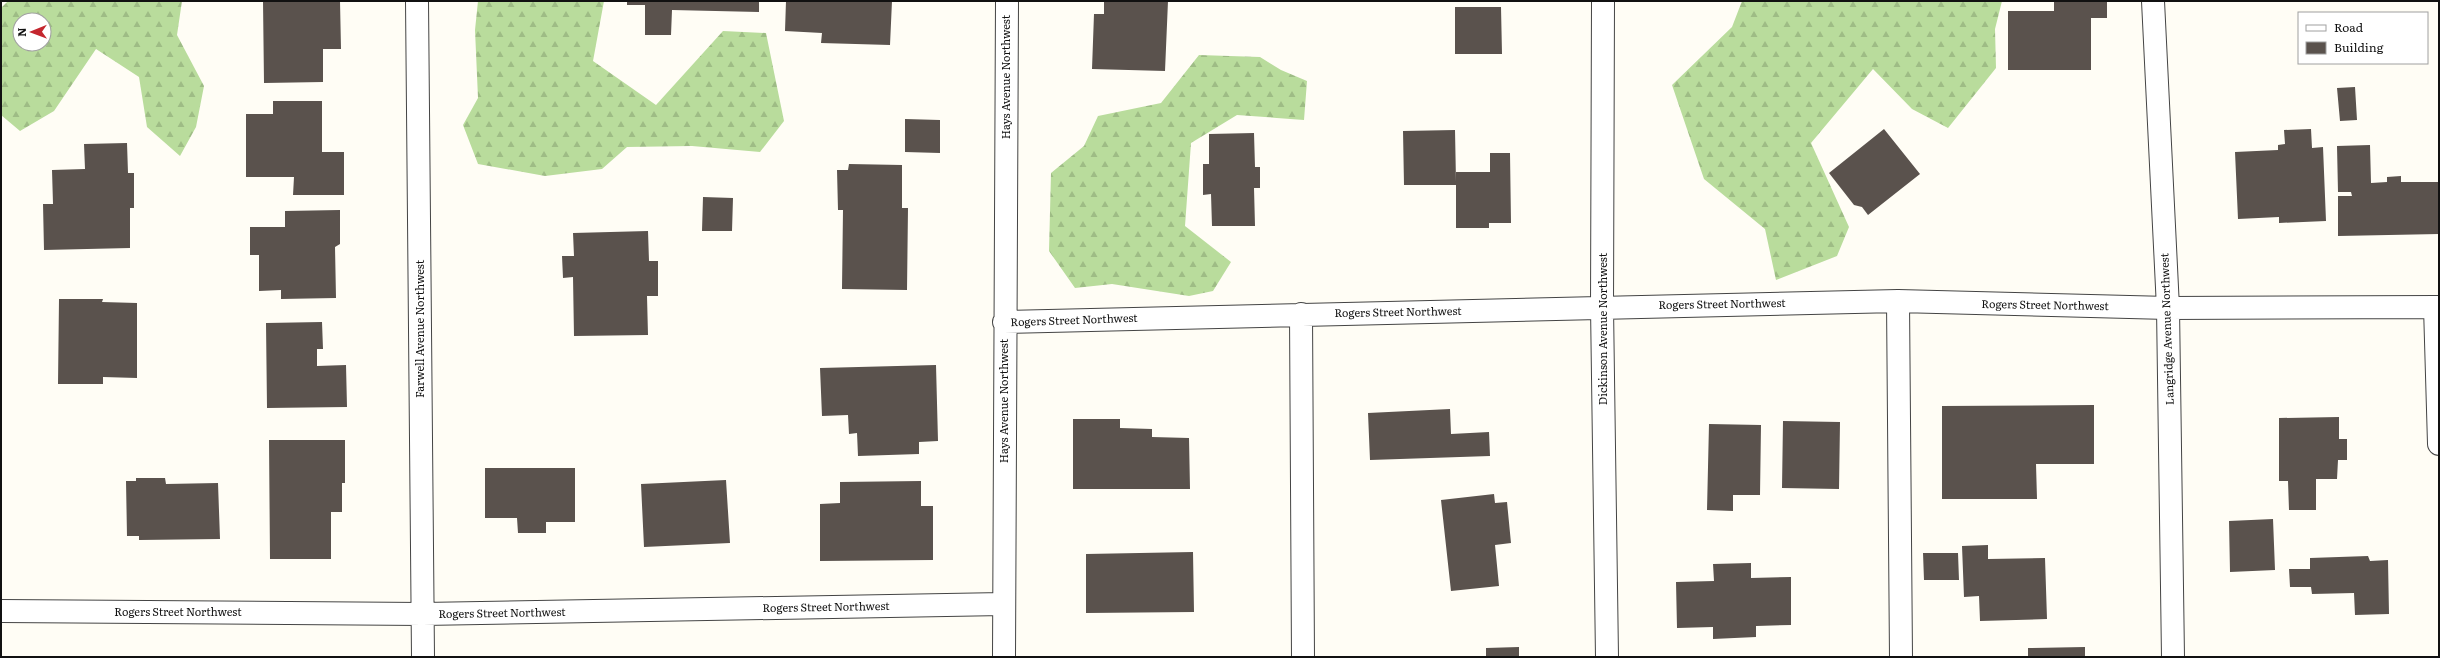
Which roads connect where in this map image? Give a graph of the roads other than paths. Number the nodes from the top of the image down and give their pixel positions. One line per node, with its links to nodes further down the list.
1 (417, 1): 14 (street, Farwell Avenue Northwest)
2 (1007, 1): 10 (street, Hays Avenue Northwest)
3 (1603, 1): 6 (street, Dickinson Avenue Northwest)
4 (2153, 1): 8 (street, Langridge Avenue Northwest)
5 (1898, 301): 6 (street, Rogers Street Northwest); 8 (street, Rogers Street Northwest); 19 (street)
6 (1602, 307): 9 (street, Rogers Street Northwest); 18 (street, Dickinson Avenue Northwest)
7 (2437, 307): 8 (street, Rogers Street Northwest); 11 (street)
8 (2168, 308): 20 (street, Langridge Avenue Northwest)
9 (1301, 314): 10 (street, Rogers Street Northwest); 17 (street)
10 (1004, 322): 12 (street, Hays Avenue Northwest)
11 (2439, 444)
12 (1003, 604): 14 (street, Rogers Street Northwest); 16 (street, Hays Avenue Northwest)
13 (1, 611): 14 (street, Rogers Street Northwest)
14 (422, 614): 15 (street, Farwell Avenue Northwest)
15 (423, 657)
16 (1004, 657)
17 (1303, 657)
18 (1607, 657)
19 (1901, 657)
20 (2173, 657)

